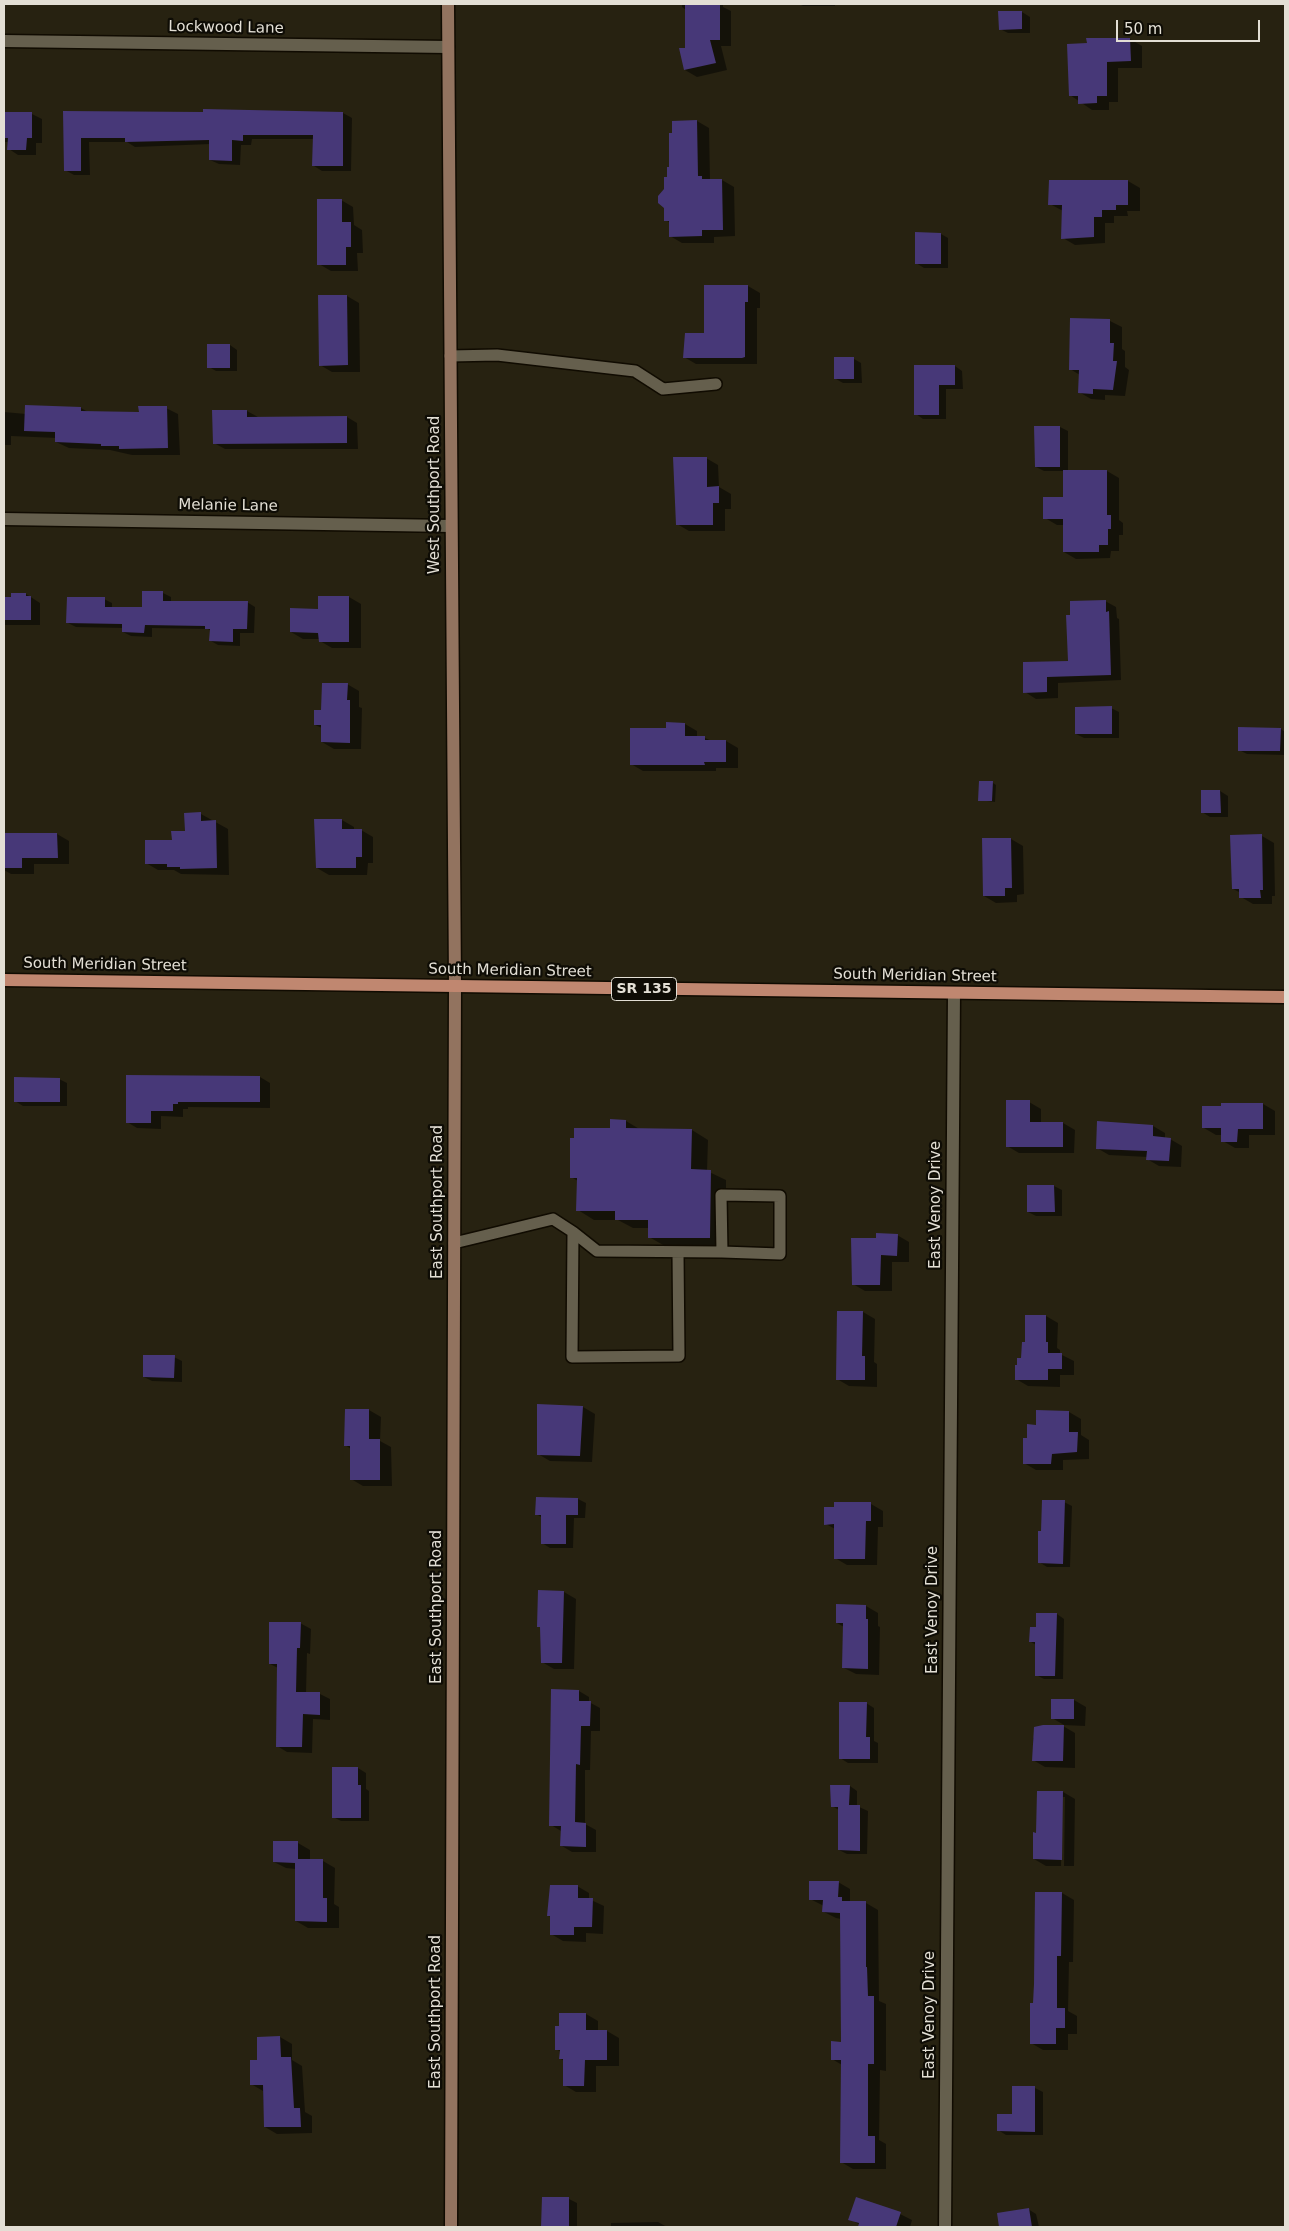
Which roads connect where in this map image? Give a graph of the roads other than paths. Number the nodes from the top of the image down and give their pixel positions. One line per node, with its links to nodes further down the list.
1 (448, 4): 3 (main road, West Southport Road)
2 (4, 41): 3 (street, Lockwood Lane)
3 (448, 47): 4 (main road, West Southport Road)
4 (450, 356): 5 (lane); 7 (main road, West Southport Road)
5 (716, 384)
6 (4, 519): 7 (street, Melanie Lane)
7 (451, 526): 9 (main road, West Southport Road)
8 (4, 980): 9 (main road, South Meridian Street / SR 135)
9 (455, 986): 10 (main road, South Meridian Street / SR 135); 13 (main road, East Southport Road)
10 (954, 993): 11 (main road, South Meridian Street / SR 135); 17 (street, East Venoy Drive)
11 (1285, 997)
12 (573, 1232): 13 (lane); 15 (lane); 15 (lane)
13 (454, 1243): 16 (main road, East Southport Road)
14 (722, 1252): 14 (lane); 15 (lane)
15 (678, 1253)
16 (451, 2227)
17 (945, 2227)

